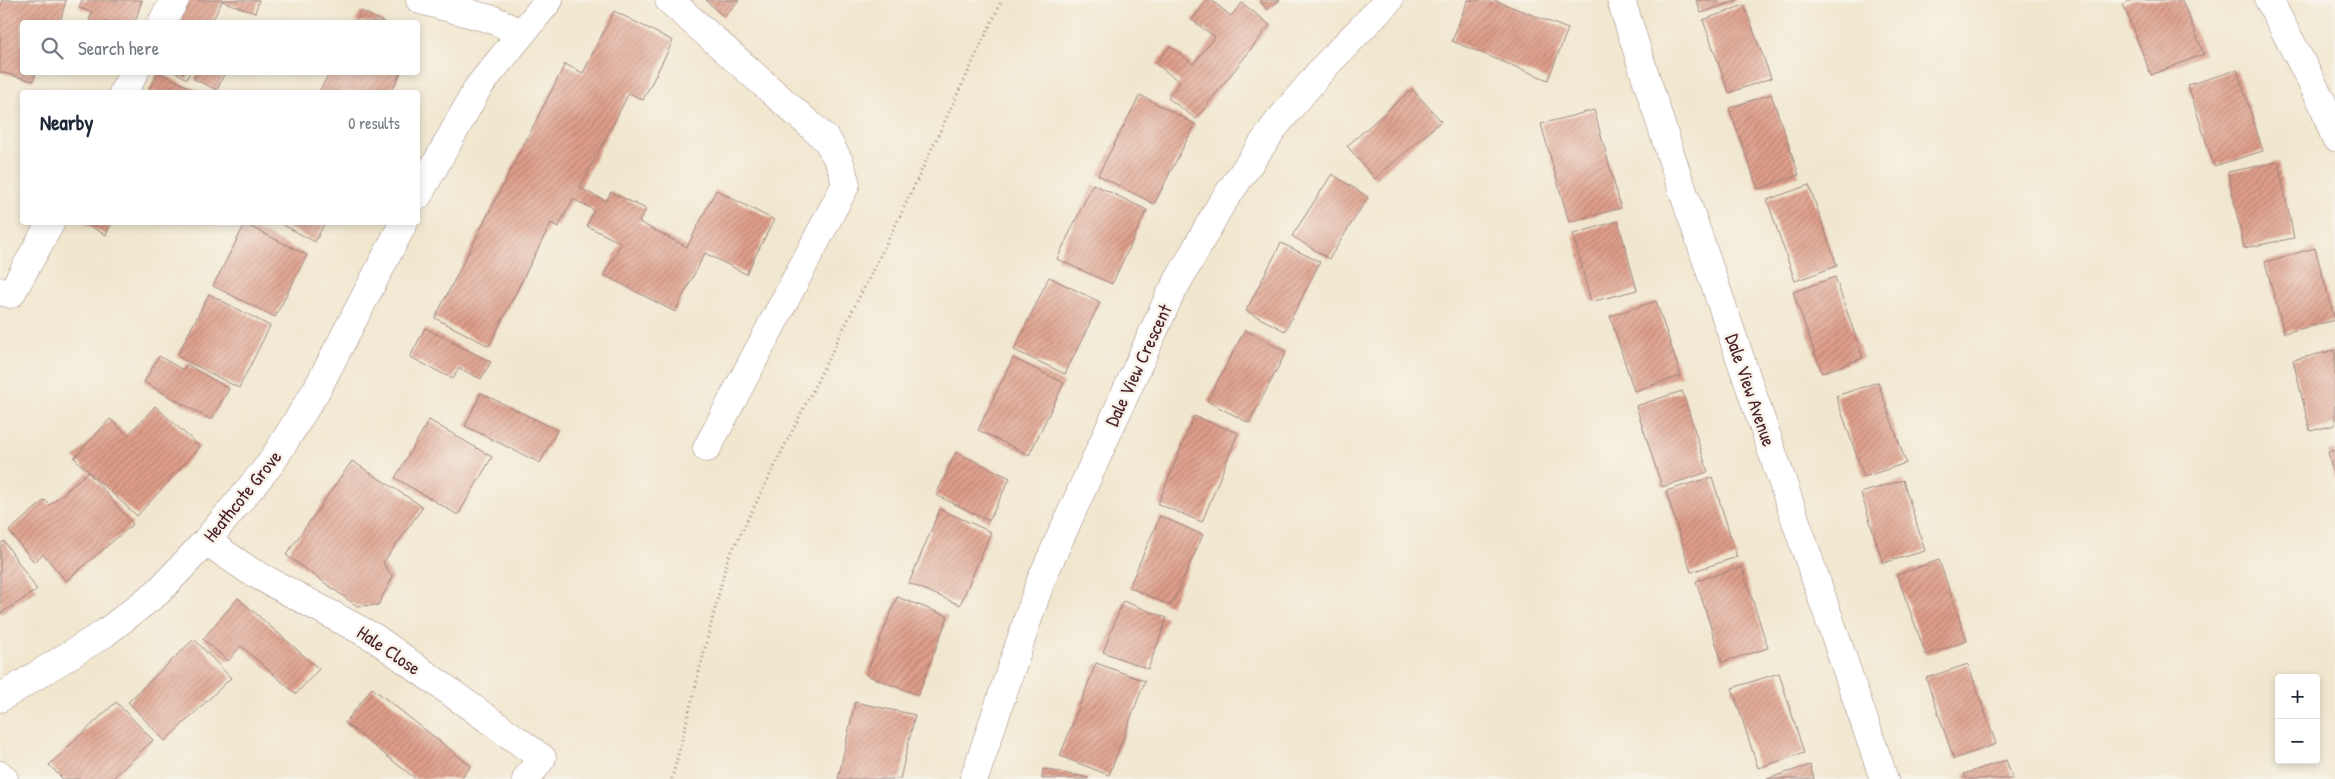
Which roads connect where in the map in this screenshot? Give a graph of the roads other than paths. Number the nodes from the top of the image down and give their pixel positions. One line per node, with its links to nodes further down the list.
1 (175, 0): 8 (street)
2 (420, 0): 9 (street)
3 (549, 0): 9 (street)
4 (669, 0): 17 (street)
5 (1390, 0): 23 (street, Dale View Crescent)
6 (1621, 0): 24 (street, Dale View Avenue)
7 (2269, 0): 12 (street)
8 (163, 20)
9 (520, 33): 13 (street)
10 (132, 75): 11 (street)
11 (124, 90)
12 (2335, 137)
13 (420, 192)
14 (49, 225): 16 (street)
15 (402, 225): 18 (street, Heathcote Grove)
16 (0, 291)
17 (707, 448)
18 (206, 541): 19 (street, Heathcote Grove); 22 (street, Hale Close)
19 (0, 698)
20 (0, 775): 21 (street)
21 (4, 779)
22 (526, 779)
23 (974, 779)
24 (1884, 779)

